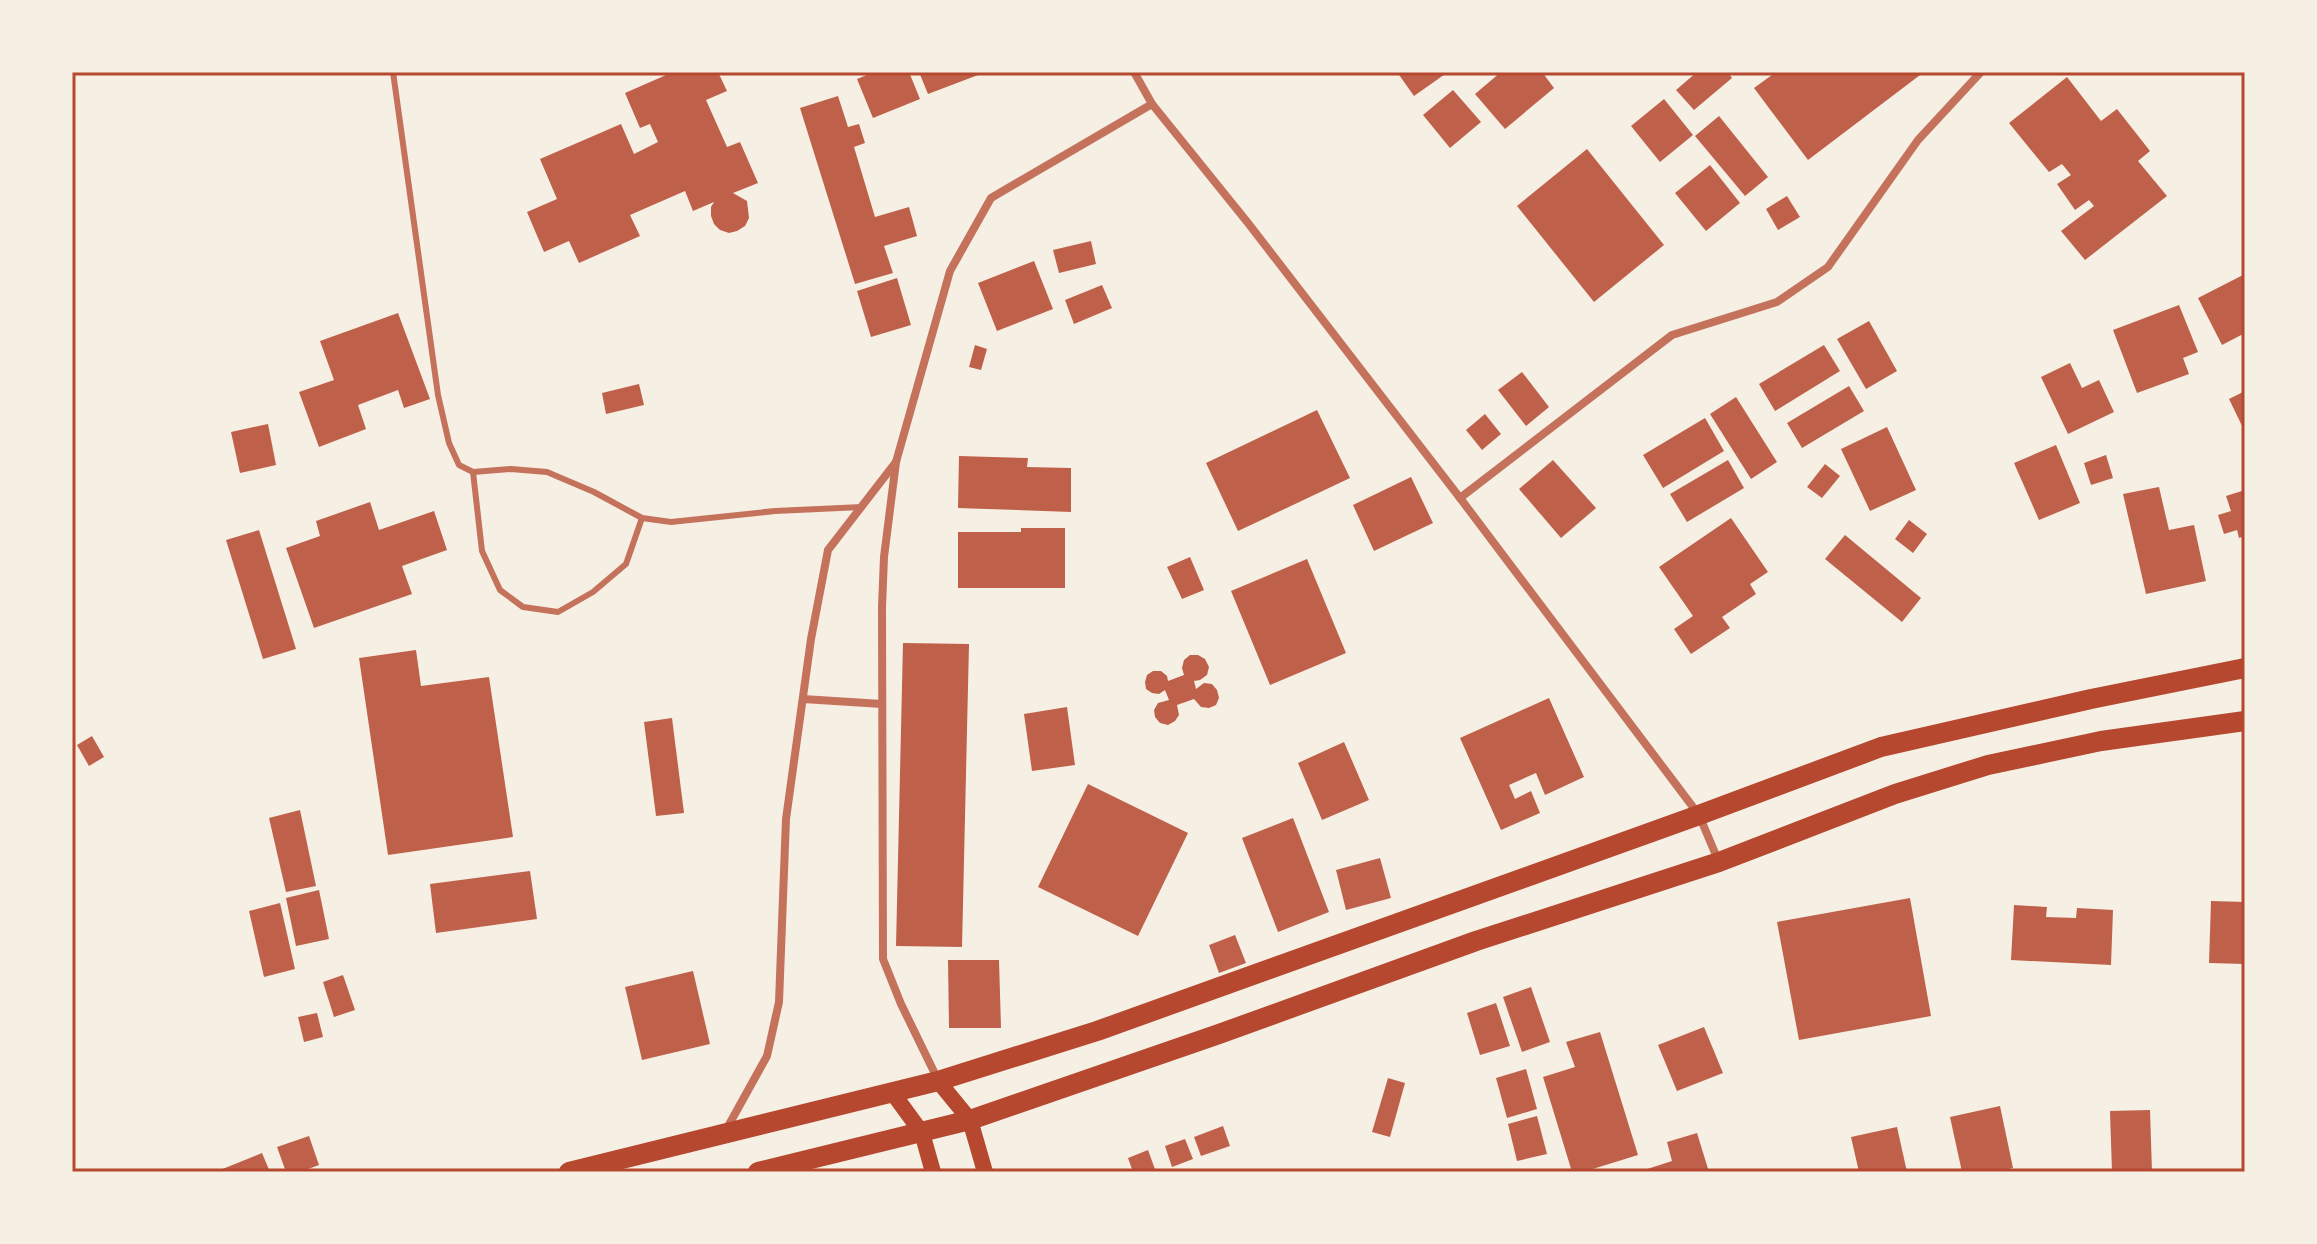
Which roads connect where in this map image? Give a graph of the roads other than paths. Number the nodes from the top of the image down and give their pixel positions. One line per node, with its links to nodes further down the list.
1 (393, 72): 6 (lane)
2 (1134, 72): 4 (street)
3 (1981, 72): 7 (street)
4 (1152, 104): 5 (street); 7 (street)
5 (896, 462): 8 (street); 12 (street)
6 (473, 472): 9 (lane); 9 (lane)
7 (1460, 498): 14 (street)
8 (862, 507): 9 (lane); 11 (street)
9 (642, 518)
10 (2245, 668): 14 (main road)
11 (803, 699): 12 (street); 20 (street)
12 (882, 704): 16 (street)
13 (2245, 721): 15 (main road)
14 (1699, 815): 15 (street); 16 (main road)
15 (1719, 862): 18 (main road)
16 (938, 1081): 17 (main road); 18 (main road)
17 (892, 1092): 19 (main road); 20 (main road)
18 (970, 1120): 19 (main road); 24 (main road)
19 (922, 1133): 22 (main road); 23 (main road)
20 (724, 1134): 21 (main road)
21 (569, 1172)
22 (758, 1172)
23 (933, 1172)
24 (985, 1172)

